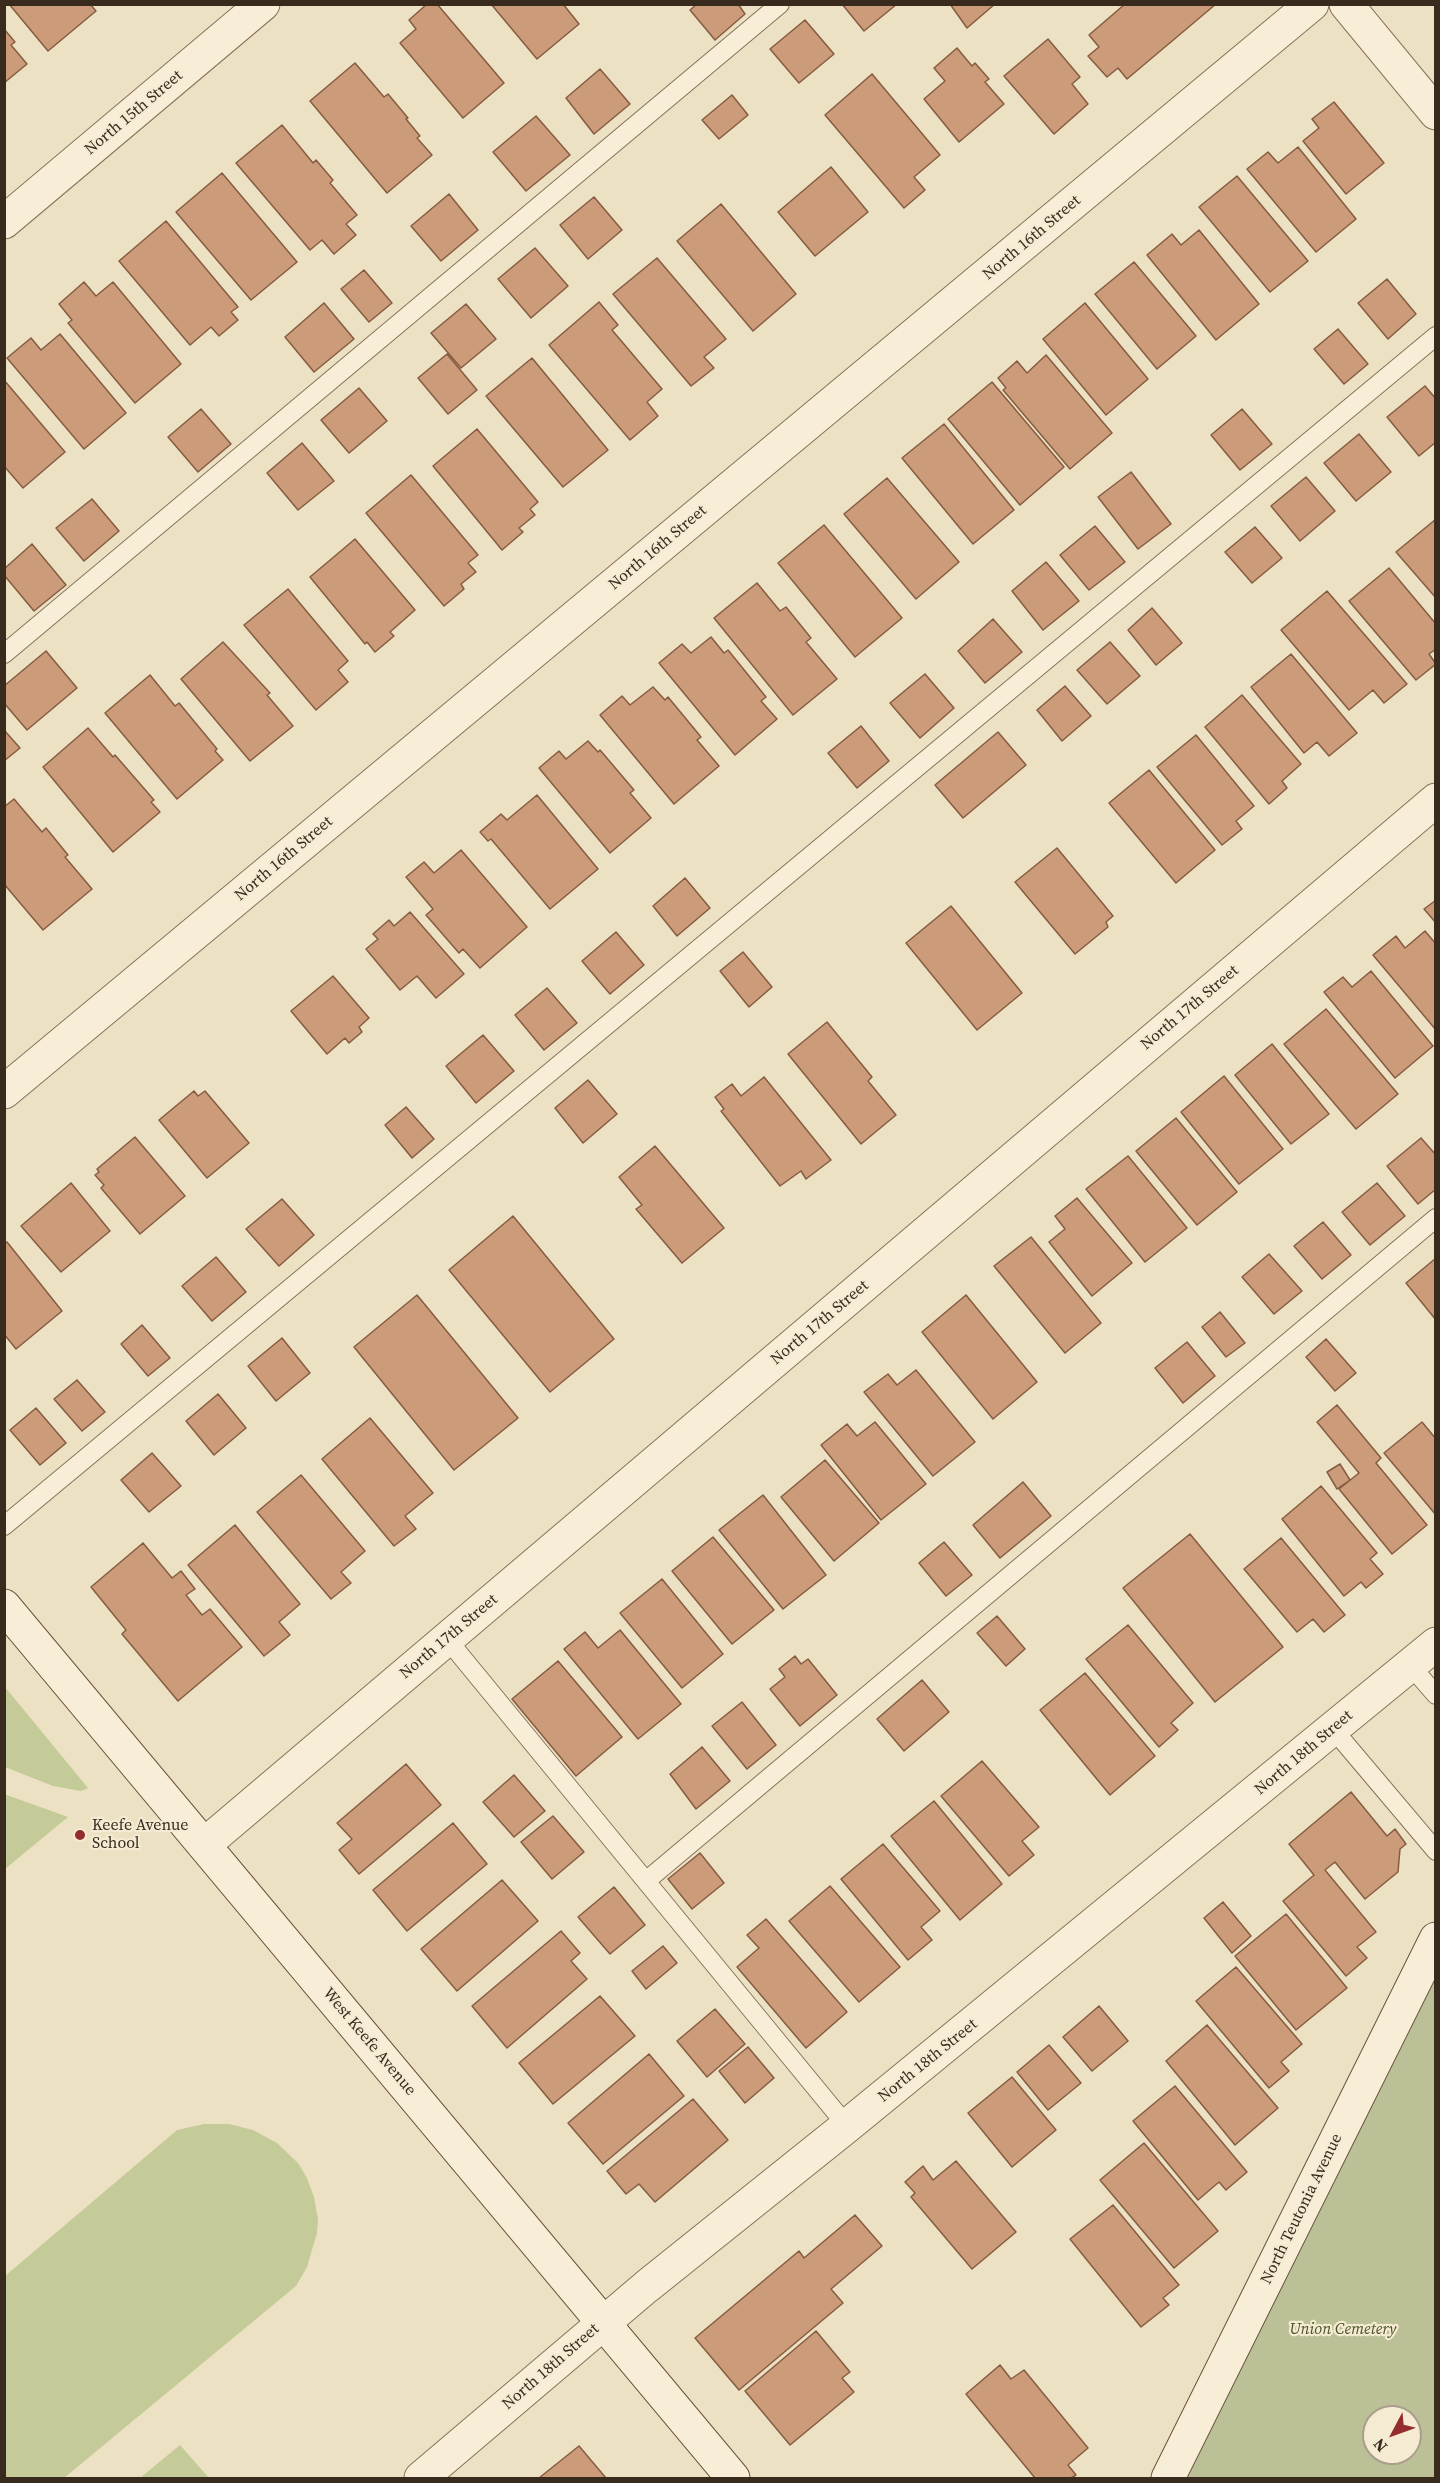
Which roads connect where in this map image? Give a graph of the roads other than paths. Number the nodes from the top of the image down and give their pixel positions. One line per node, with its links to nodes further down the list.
1 (263, 4): 6 (street, North 15th Street)
2 (780, 4): 8 (lane)
3 (1312, 4): 10 (street, North 16th Street)
4 (1346, 4): 5 (street)
5 (1436, 113)
6 (4, 222)
7 (1436, 336): 12 (lane)
8 (4, 654)
9 (1436, 801): 14 (street, North 17th Street)
10 (4, 1092)
11 (1436, 1218): 21 (lane)
12 (4, 1526)
13 (4, 1606): 19 (street, West Keefe Avenue)
14 (447, 1639): 19 (street, North 17th Street); 21 (lane)
15 (1436, 1644): 16 (street, North 18th Street)
16 (1410, 1665): 17 (lane); 18 (street, North 18th Street)
17 (1436, 1695)
18 (1333, 1730): 20 (lane); 23 (street, North 18th Street)
19 (204, 1845): 24 (street, West Keefe Avenue)
20 (1436, 1851)
21 (646, 1881): 23 (lane)
22 (1436, 1939): 27 (street, North Teutonia Avenue)
23 (847, 2126): 24 (street, North 18th Street)
24 (603, 2323): 25 (street, North 18th Street); 26 (street, West Keefe Avenue)
25 (421, 2478)
26 (733, 2478)
27 (1168, 2478)

